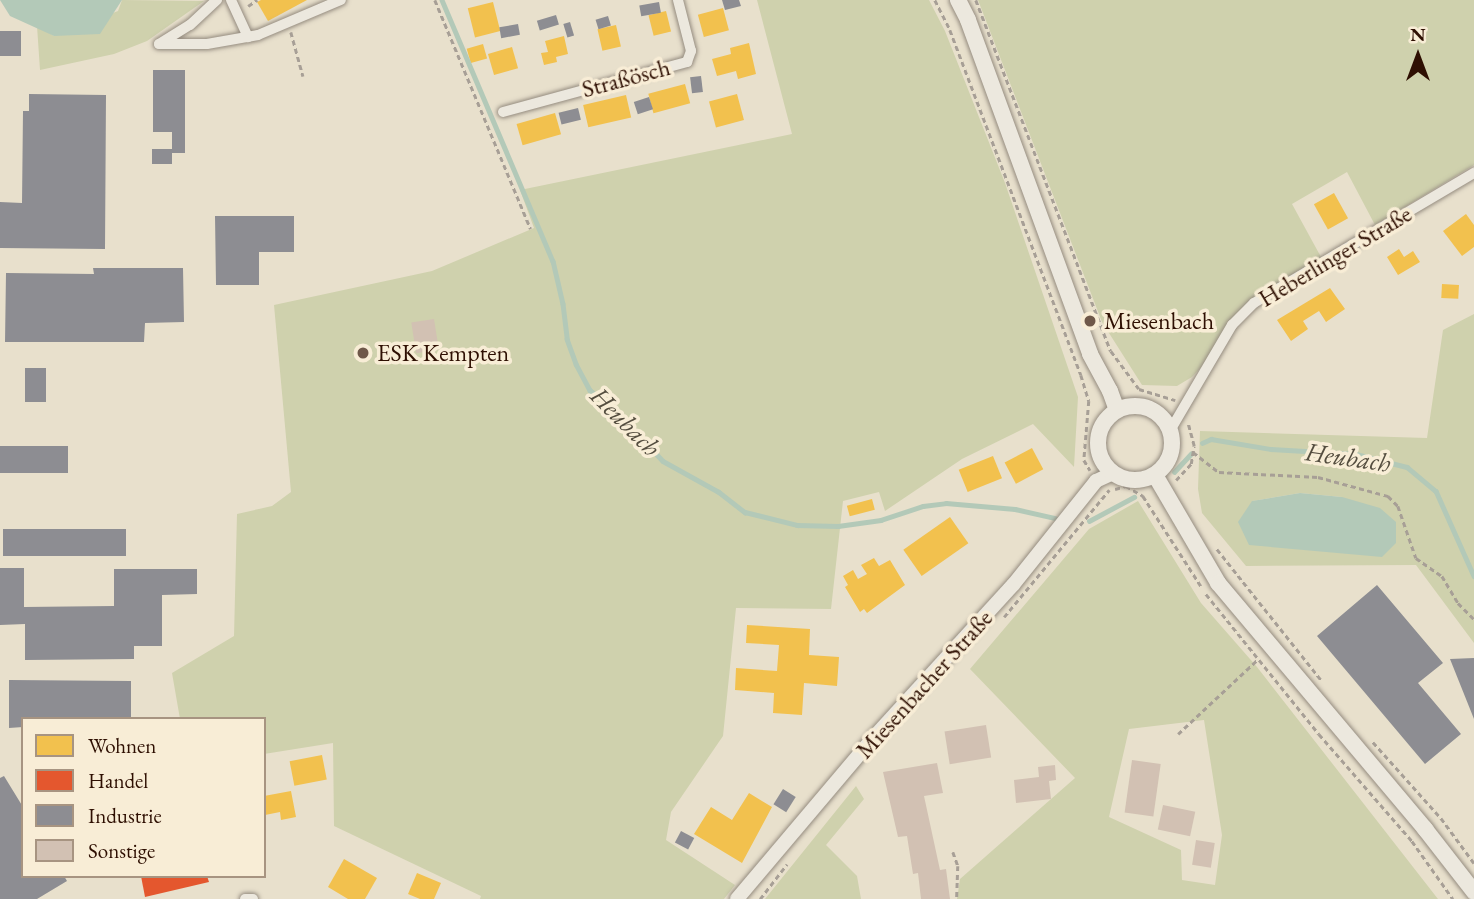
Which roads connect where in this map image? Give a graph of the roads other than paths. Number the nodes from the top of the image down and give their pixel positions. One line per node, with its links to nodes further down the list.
1 (217, 0): 6 (street)
2 (232, 0): 6 (street)
3 (341, 0): 6 (street)
4 (678, 0): 7 (street, Straßösch)
5 (958, 0): 9 (main road)
6 (248, 37)
7 (503, 112)
8 (1474, 173): 10 (street, Heberlinger Straße)
9 (1117, 410): 10 (main road); 11 (main road)
10 (1171, 429): 12 (main road)
11 (1113, 472): 12 (main road); 16 (street, Miesenbacher Straße)
12 (1155, 475): 13 (main road)
13 (1474, 892)
14 (245, 899): 15 (street)
15 (253, 899)
16 (737, 899)

